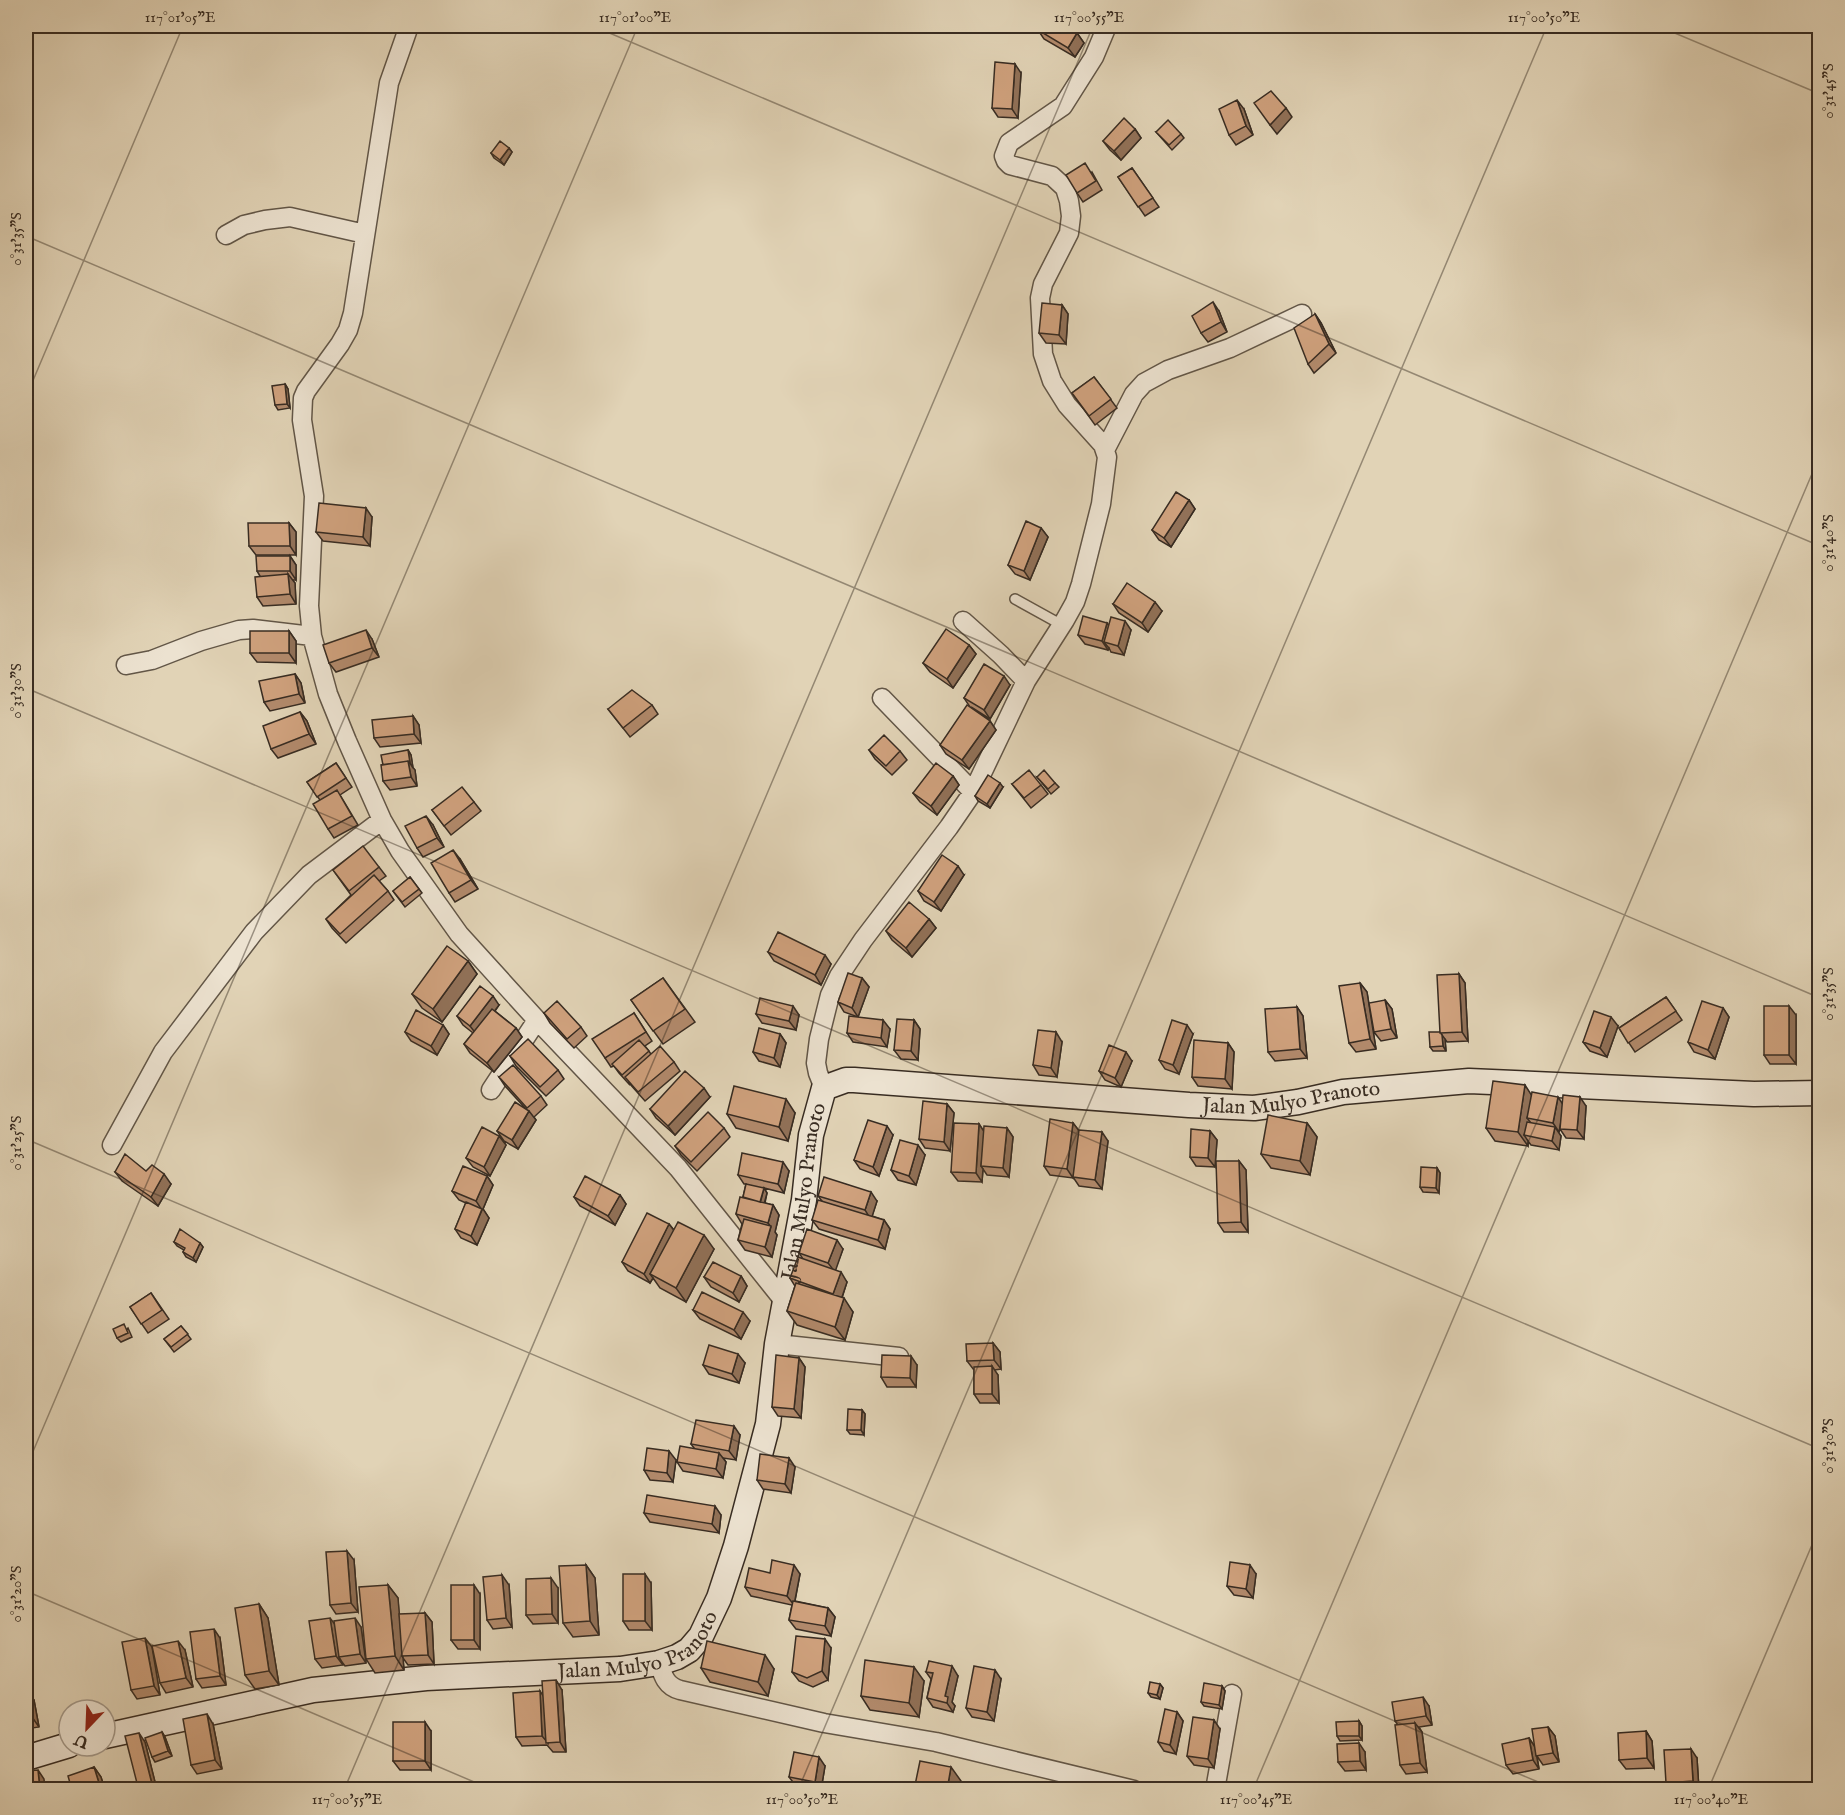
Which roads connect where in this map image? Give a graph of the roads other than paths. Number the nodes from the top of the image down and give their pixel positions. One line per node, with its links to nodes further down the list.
1 (409, 26): 3 (street)
2 (1107, 26): 6 (street)
3 (365, 234): 4 (street); 10 (street)
4 (226, 235)
5 (1302, 314): 6 (street)
6 (1105, 450): 9 (street)
7 (1015, 599): 9 (lane)
8 (963, 621): 12 (street)
9 (1062, 625): 12 (street)
10 (312, 636): 11 (street); 15 (street)
11 (126, 665)
12 (1026, 681): 14 (street)
13 (882, 698): 14 (street)
14 (973, 792): 17 (street)
15 (382, 820): 16 (street); 20 (street)
16 (537, 1020): 18 (street); 21 (street)
17 (824, 1088): 19 (street, Jalan Mulyo Pranoto); 21 (street, Jalan Mulyo Pranoto)
18 (491, 1090)
19 (1820, 1093)
20 (112, 1145)
21 (784, 1301): 22 (street, Jalan Mulyo Pranoto)
22 (777, 1344): 23 (street); 24 (street, Jalan Mulyo Pranoto)
23 (898, 1357)
24 (659, 1663): 26 (street, Jalan Mulyo Pranoto); 29 (street)
25 (1232, 1694): 30 (street)
26 (117, 1733)
27 (57, 1749): 28 (street)
28 (26, 1758)
29 (1134, 1790)
30 (1215, 1790)

